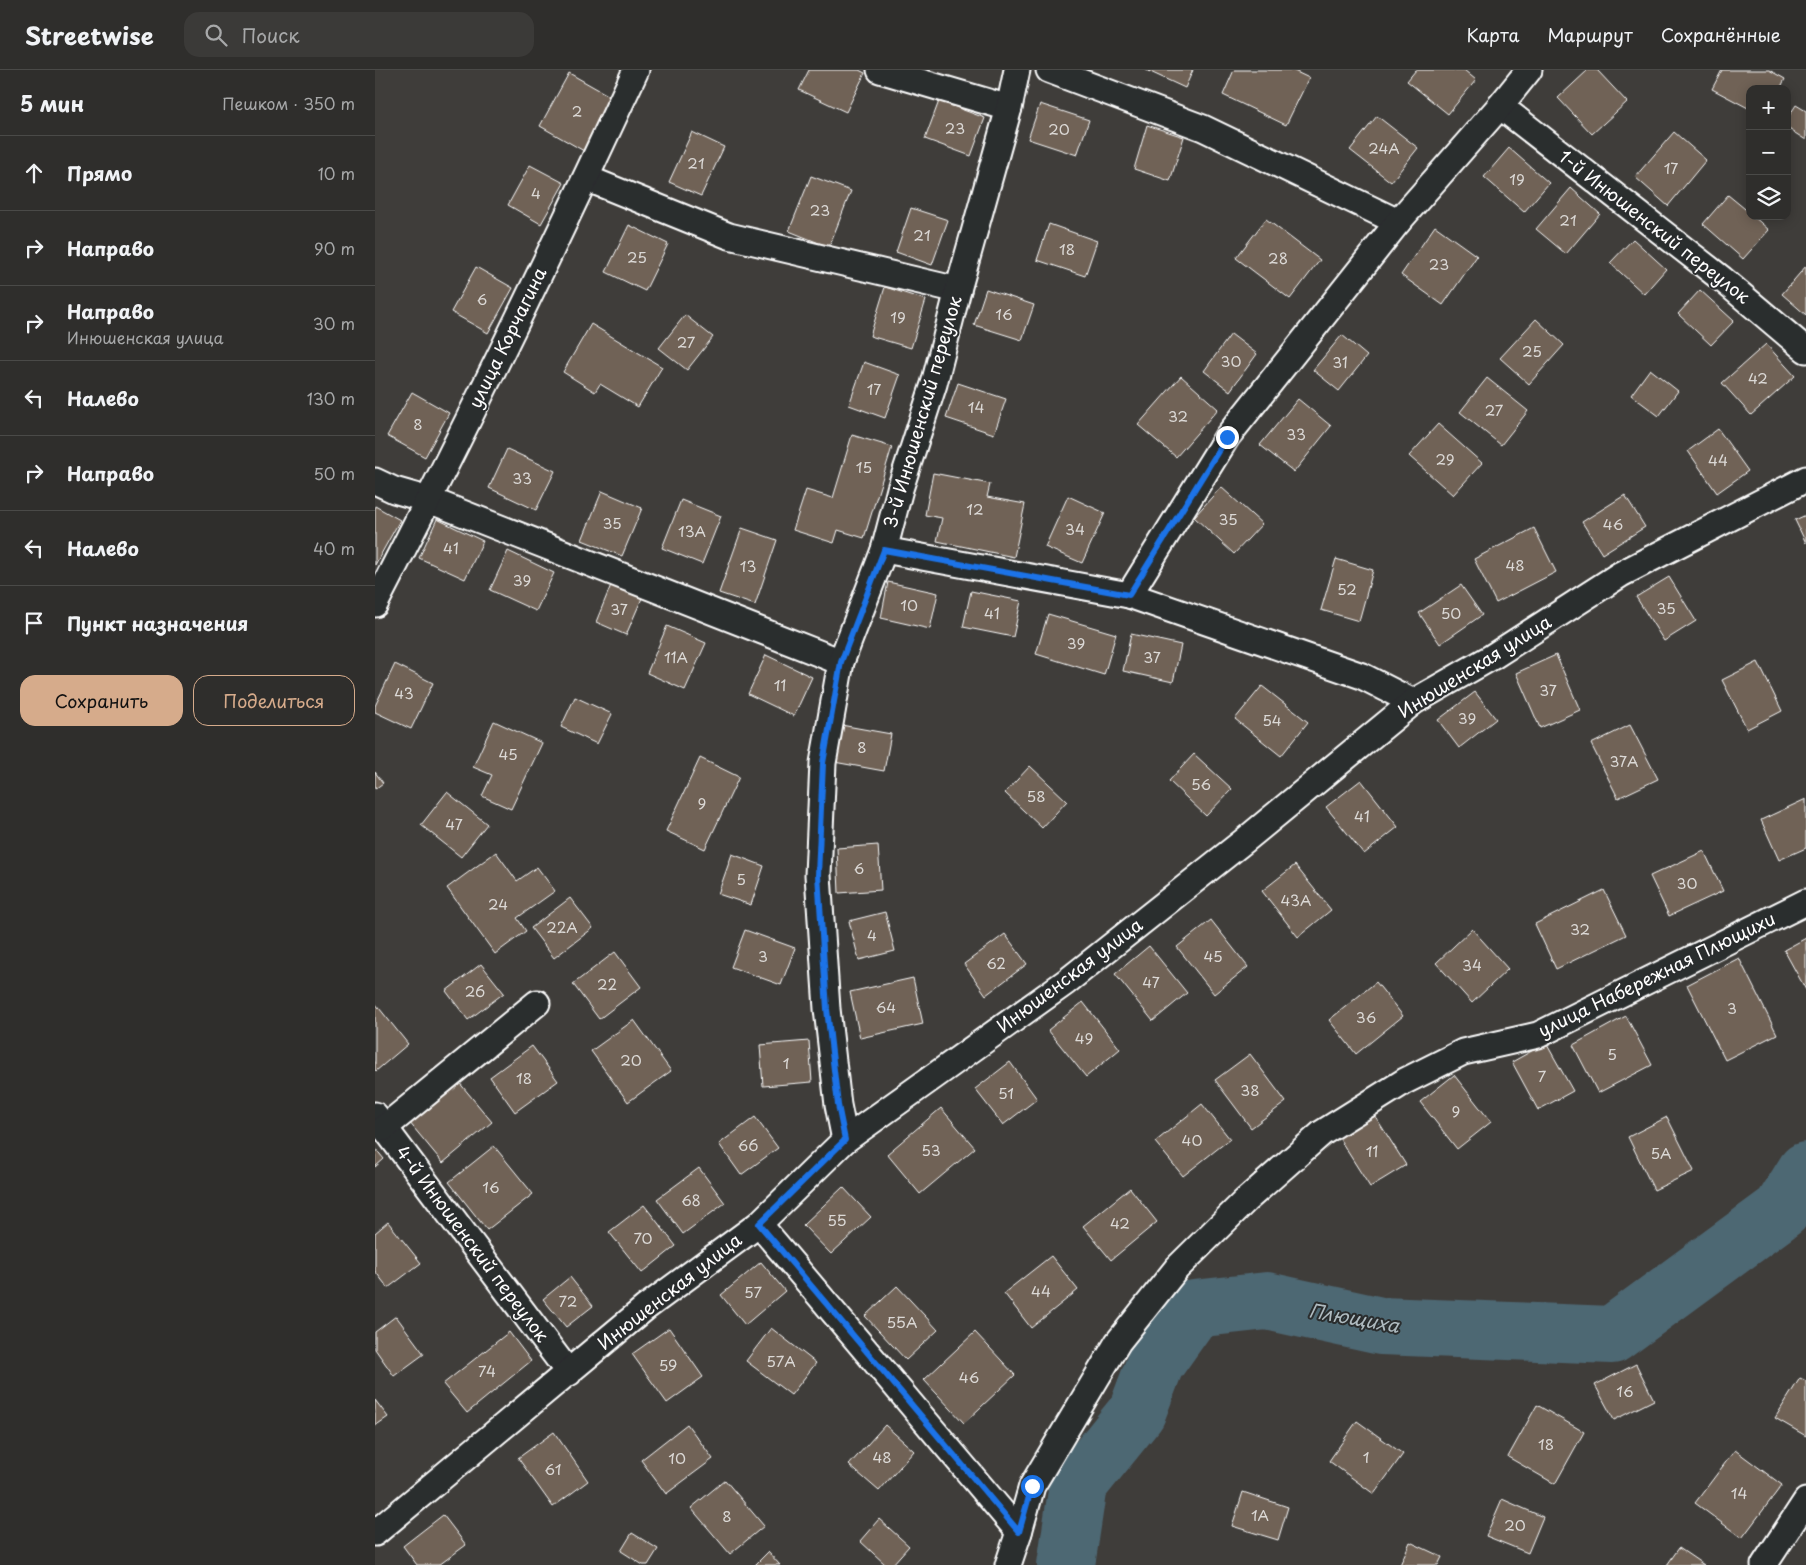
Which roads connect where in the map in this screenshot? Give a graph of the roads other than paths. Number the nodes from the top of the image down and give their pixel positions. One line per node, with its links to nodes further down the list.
1 (636, 70): 8 (street, улица Корчагина)
2 (880, 70): 7 (street)
3 (1017, 70): 7 (street, 3-й Инюшенский переулок)
4 (1049, 70): 9 (street)
5 (1529, 70): 6 (street)
6 (1500, 106): 9 (street); 11 (street, 1-й Инюшенский переулок)
7 (1009, 108): 10 (street, 3-й Инюшенский переулок)
8 (586, 178): 10 (street); 14 (street, улица Корчагина)
9 (1398, 222): 16 (street)
10 (957, 290): 15 (street, 3-й Инюшенский переулок)
11 (1806, 350)
12 (1806, 480): 19 (street, Инюшенская улица)
13 (375, 481): 14 (street)
14 (429, 500): 17 (street, улица Корчагина); 18 (street)
15 (884, 550): 16 (street); 18 (street, 3-й Инюшенский переулок)
16 (1129, 595): 19 (street)
17 (375, 604)
18 (841, 662): 23 (street, 3-й Инюшенский переулок)
19 (1413, 702): 23 (street, Инюшенская улица)
20 (1806, 902): 27 (street, улица Набережная Плющихи)
21 (537, 1003): 22 (street)
22 (380, 1122): 25 (street, 4-й Инюшенский переулок)
23 (845, 1140): 24 (street, Инюшенская улица)
24 (759, 1224): 25 (street, Инюшенская улица); 27 (street)
25 (569, 1373): 28 (street, Инюшенская улица)
26 (1806, 1501): 30 (street)
27 (1019, 1532): 29 (street, улица Набережная Плющихи)
28 (375, 1533)
29 (1008, 1565)
30 (1764, 1565)

